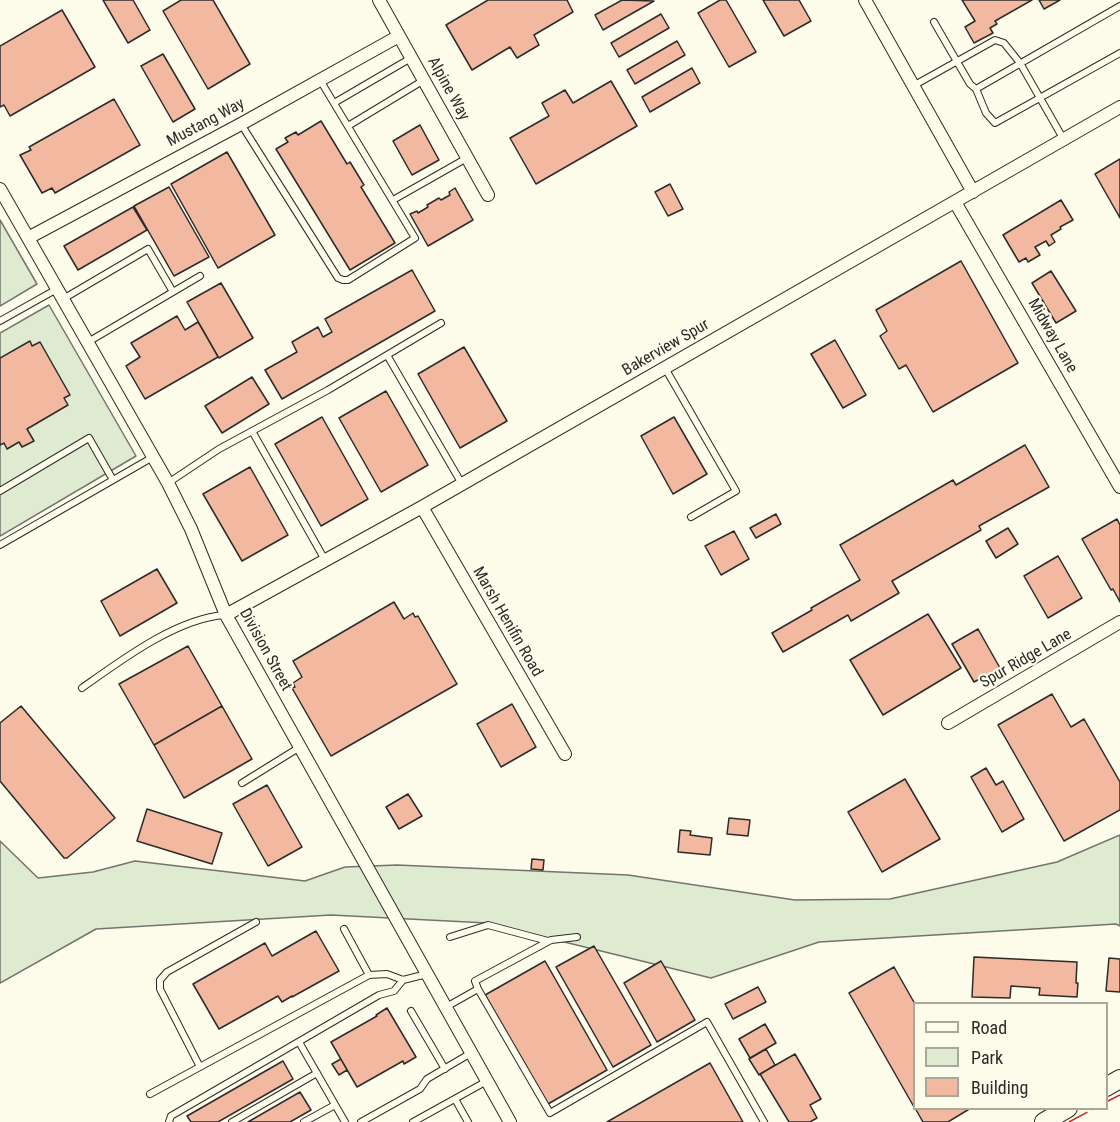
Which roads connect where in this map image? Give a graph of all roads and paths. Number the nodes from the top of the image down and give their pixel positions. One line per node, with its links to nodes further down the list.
1 (379, 0): 5 (street, Alpine Way)
2 (865, 0): 12 (street)
3 (1120, 6): 9 (lane)
4 (934, 22): 8 (lane)
5 (399, 36): 7 (street, Alpine Way); 10 (street, Mustang Way)
6 (1120, 53): 14 (lane)
7 (411, 58): 11 (street, Alpine Way); 15 (lane)
8 (957, 61): 9 (lane); 12 (lane); 13 (lane)
9 (1020, 63): 13 (lane); 14 (lane)
10 (320, 80): 15 (lane); 17 (street, Mustang Way)
11 (424, 80): 18 (lane); 20 (street, Alpine Way)
12 (913, 86): 22 (street)
13 (976, 89): 14 (lane)
14 (1040, 98): 19 (lane)
15 (334, 104): 18 (lane)
16 (1120, 107): 19 (street, Bakerview Spur)
17 (241, 124): 24 (lane); 26 (street, Mustang Way)
18 (348, 126): 24 (lane)
19 (1064, 140): 22 (street, Bakerview Spur)
20 (467, 158): 23 (street, Alpine Way); 24 (lane)
21 (0, 189): 26 (street, Division Street)
22 (973, 192): 25 (street, Bakerview Spur)
23 (488, 195)
24 (393, 200)
25 (955, 202): 34 (street, Bakerview Spur); 40 (street, Midway Lane)
26 (28, 238): 29 (street, Division Street)
27 (200, 276): 28 (lane)
28 (173, 292): 29 (lane); 32 (lane)
29 (60, 294): 30 (lane); 32 (street, Division Street)
30 (0, 321)
31 (441, 323): 33 (lane)
32 (88, 342): 36 (street, Division Street)
33 (387, 355): 35 (lane); 39 (lane)
34 (665, 368): 39 (street, Bakerview Spur); 43 (lane)
35 (252, 431): 38 (lane); 45 (lane)
36 (154, 457): 37 (lane); 38 (street, Division Street)
37 (113, 480): 41 (lane); 44 (lane)
38 (168, 483): 46 (street, Division Street)
39 (462, 484): 42 (street, Bakerview Spur)
40 (1120, 487)
41 (0, 490)
42 (422, 507): 45 (street, Bakerview Spur); 51 (street, Marsh Henifin Road)
43 (691, 517)
44 (0, 545)
45 (324, 560): 46 (street, Bakerview Spur)
46 (226, 615): 48 (lane); 50 (street, Division Street)
47 (1120, 622): 49 (street, Spur Ridge Lane)
48 (82, 688)
49 (948, 723)
50 (300, 747): 52 (lane); 58 (street, Division Street)
51 (565, 754)
52 (242, 783)
53 (256, 922): 66 (lane)
54 (344, 929): 59 (lane)
55 (450, 937): 57 (lane)
56 (577, 937): 57 (lane)
57 (548, 941): 61 (lane)
58 (427, 974): 60 (lane); 62 (street, Division Street)
59 (369, 975): 60 (lane); 66 (lane)
60 (403, 981): 64 (lane)
61 (478, 989): 62 (lane); 74 (lane)
62 (446, 1007): 65 (street, Division Street)
63 (411, 1011): 67 (lane)
64 (299, 1042): 68 (lane); 75 (lane)
65 (472, 1053): 67 (lane); 69 (street, Division Street)
66 (200, 1067): 70 (lane)
67 (445, 1069): 79 (lane)
68 (317, 1073): 72 (lane); 76 (lane)
69 (487, 1081): 71 (lane); 82 (street, Division Street)
70 (150, 1094)
71 (455, 1099): 80 (lane); 81 (lane)
72 (335, 1105): 77 (lane); 78 (lane)
73 (1065, 1110): 85 (main road)
74 (550, 1113): 83 (lane); 84 (lane)
75 (171, 1120)
76 (232, 1122)
77 (304, 1122)
78 (345, 1122)
79 (361, 1122)
80 (412, 1122)
81 (468, 1122)
82 (510, 1122)
83 (547, 1122)
84 (764, 1122)
85 (1044, 1122)

